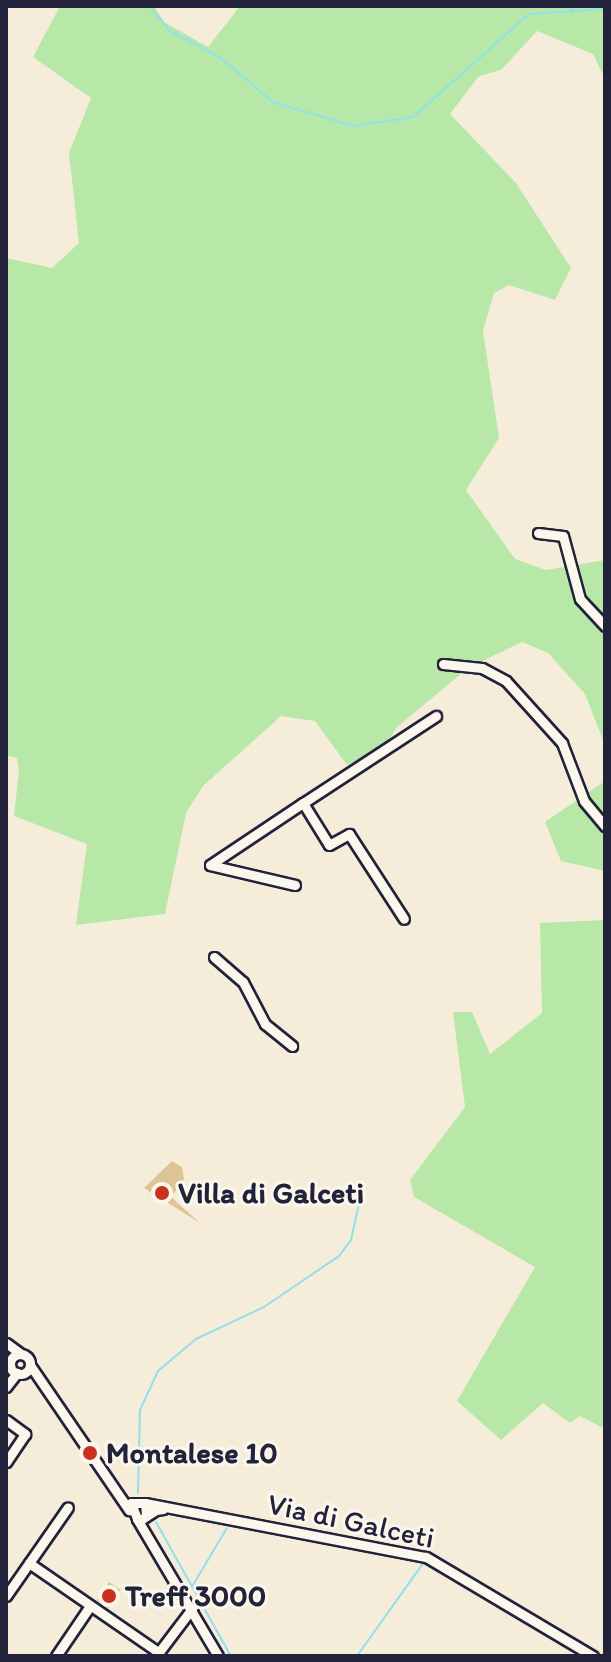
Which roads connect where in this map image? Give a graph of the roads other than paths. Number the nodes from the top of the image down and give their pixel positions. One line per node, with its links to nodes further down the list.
1 (538, 533): 2 (street)
2 (605, 626)
3 (443, 664): 6 (street)
4 (436, 716): 5 (street)
5 (303, 803): 7 (street); 8 (street)
6 (605, 826)
7 (295, 885)
8 (404, 919)
9 (214, 957): 10 (street)
10 (292, 1046)
11 (6, 1343): 12 (street)
12 (21, 1354): 13 (street); 14 (street)
13 (8, 1358): 14 (street)
14 (24, 1370): 15 (street); 18 (street)
15 (6, 1387)
16 (6, 1420): 17 (street)
17 (6, 1462)
18 (117, 1491): 19 (street, Via di Galceti); 22 (street)
19 (142, 1501): 21 (street, Via di Galceti); 22 (street); 23 (street)
20 (68, 1507): 24 (street)
21 (170, 1509): 23 (street, Via di Galceti); 31 (street, Via di Galceti)
22 (129, 1510): 23 (street)
23 (143, 1517): 27 (street)
24 (29, 1563): 25 (street); 26 (street)
25 (6, 1596)
26 (90, 1606): 28 (street); 29 (street)
27 (193, 1607): 28 (street); 30 (street)
28 (157, 1654)
29 (56, 1656)
30 (218, 1656)
31 (593, 1656)

